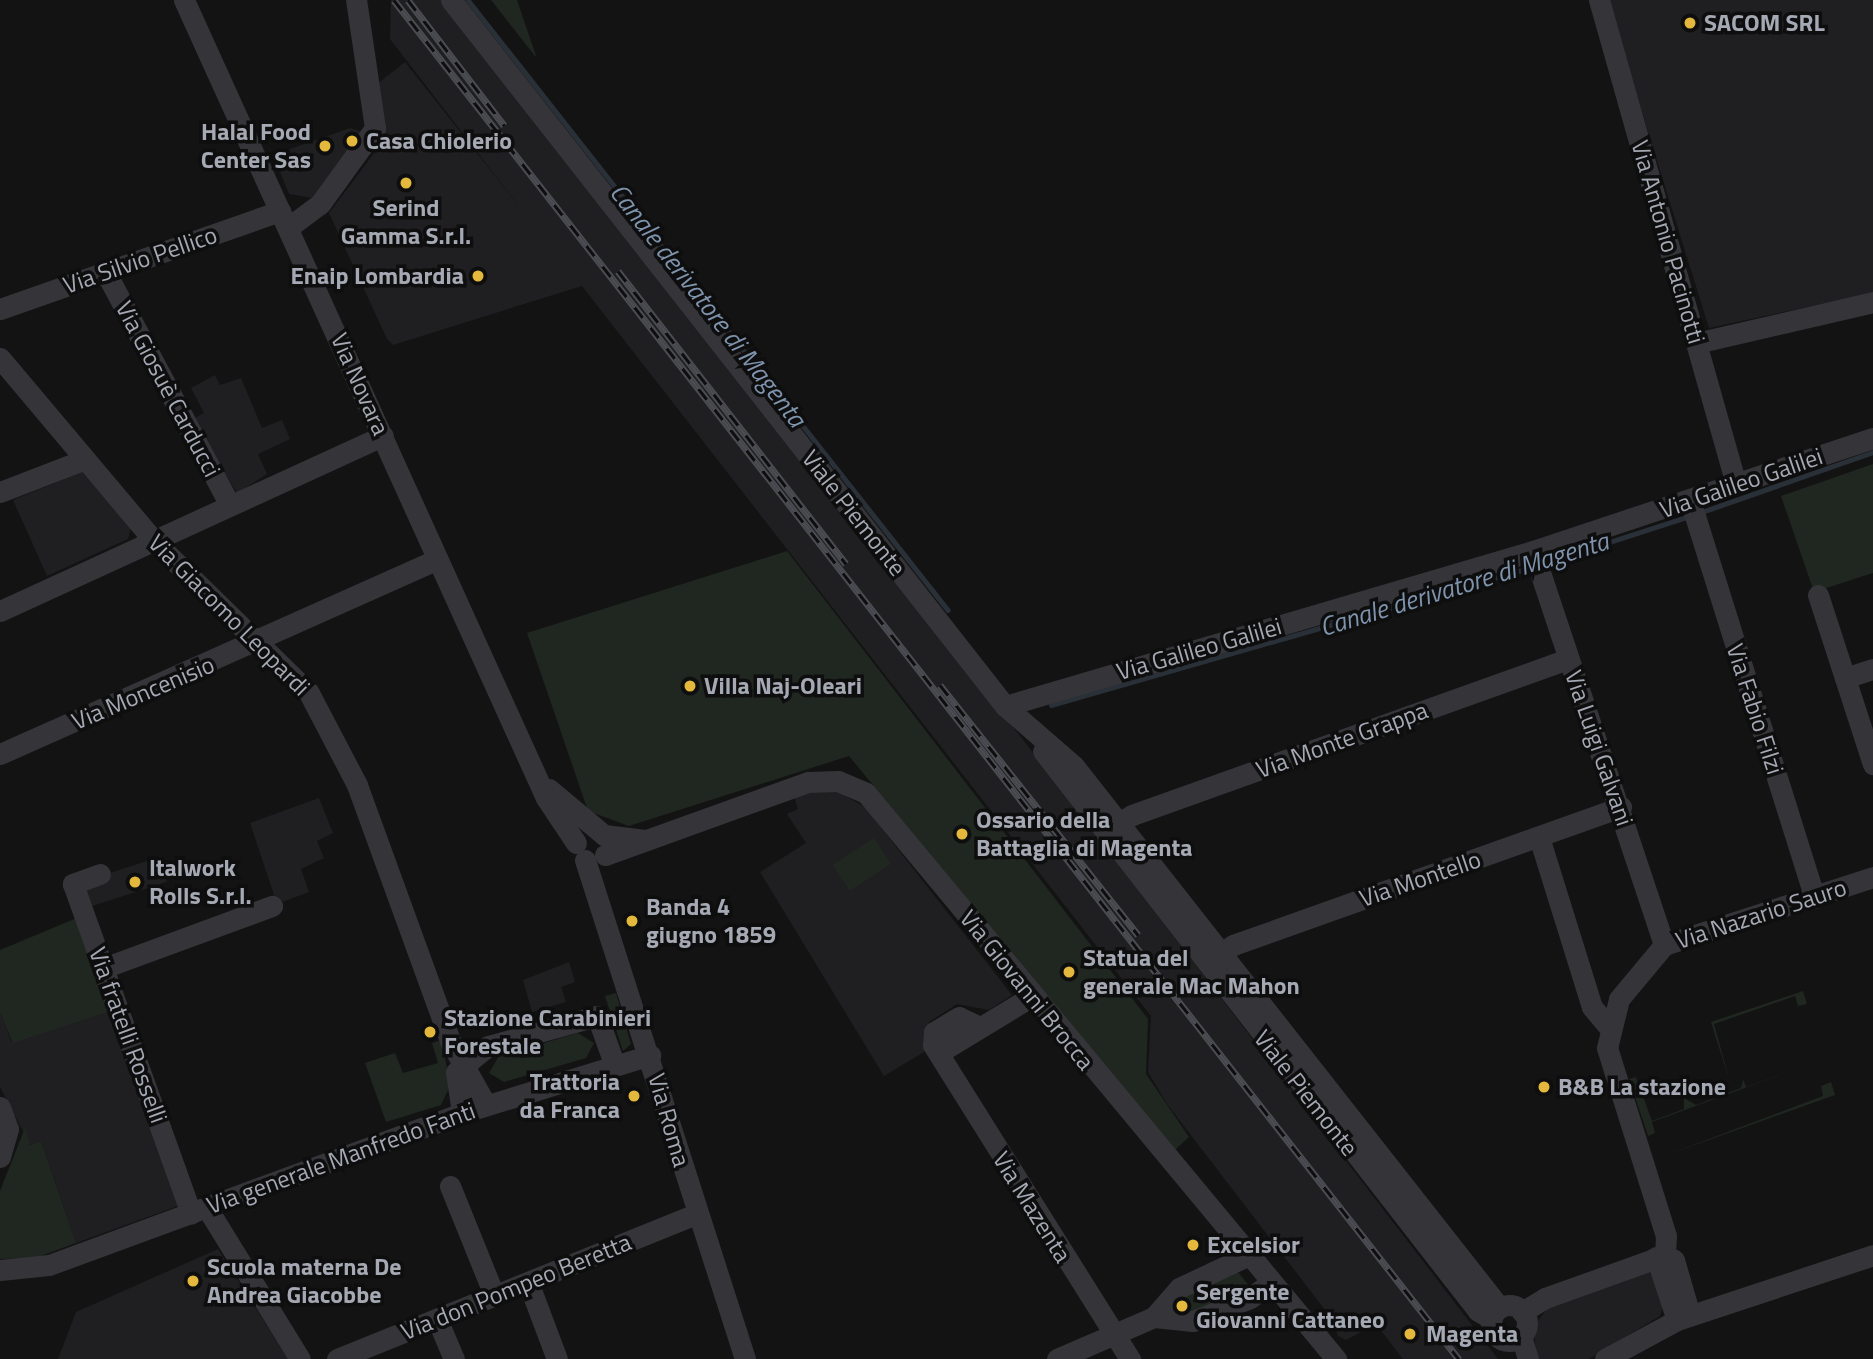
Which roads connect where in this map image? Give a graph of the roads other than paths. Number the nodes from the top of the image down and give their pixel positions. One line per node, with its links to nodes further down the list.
1 (184, 0): 5 (street, Via Novara)
2 (356, 0): 5 (street, Via Silvio Pellico)
3 (451, 0): 27 (street, Viale Piemonte)
4 (1599, 0): 9 (street, Via Antonio Pacinotti)
5 (285, 219): 6 (street, Via Silvio Pellico); 11 (street, Via Novara)
6 (106, 273): 8 (street, Via Silvio Pellico); 16 (street, Via Giosuè Carducci)
7 (1873, 302): 9 (street)
8 (0, 309)
9 (1696, 342): 14 (street, Via Antonio Pacinotti)
10 (0, 358): 13 (street, Via Giacomo Leopardi)
11 (383, 436): 16 (street); 19 (street, Via Novara)
12 (1873, 438): 14 (street, Via Galileo Galilei)
13 (83, 460): 15 (street); 18 (street, Via Giacomo Leopardi)
14 (1736, 484): 17 (street, Via Galileo Galilei)
15 (0, 492)
16 (230, 505): 18 (street)
17 (1692, 509): 20 (street, Via Galileo Galilei); 36 (street, Via Fabio Filzi)
18 (154, 541): 22 (street); 23 (street, Via Giacomo Leopardi)
19 (438, 559): 23 (street, Via Moncenisio); 33 (street, Via Novara)
20 (1535, 560): 24 (street, Via Luigi Galvani); 27 (street, Via Galileo Galilei)
21 (1818, 595): 26 (street)
22 (0, 611)
23 (257, 644): 28 (street, Via Moncenisio); 44 (street, Via Giacomo Leopardi)
24 (1568, 659): 30 (street, Via Luigi Galvani); 31 (street, Via Monte Grappa)
25 (1873, 669): 26 (street)
26 (1845, 678): 29 (street)
27 (1005, 706): 31 (street, Viale Piemonte)
28 (0, 754)
29 (1873, 764)
30 (1621, 807): 32 (street, Via Montello); 38 (street, Via Luigi Galvani)
31 (1110, 828): 39 (street, Viale Piemonte)
32 (1539, 837): 39 (street, Via Montello); 42 (street)
33 (593, 852): 41 (street, Via Giovanni Brocca); 43 (street, Via Roma)
34 (100, 874): 40 (street, Via fratelli Rosselli)
35 (1873, 877): 36 (street, Via Nazario Sauro)
36 (1815, 898): 38 (street, Via Nazario Sauro)
37 (272, 906): 40 (street)
38 (1664, 945): 42 (street, Via Nazario Sauro)
39 (1212, 959): 61 (street, Viale Piemonte)
40 (106, 967): 51 (street, Via fratelli Rosselli)
41 (1032, 996): 53 (street, Via Giovanni Brocca); 65 (street, Via Mazenta)
42 (1608, 1026): 55 (street)
43 (650, 1055): 45 (street, Via generale Manfredo Fanti); 52 (street, Via Roma)
44 (463, 1062): 45 (street); 46 (street, Via Giacomo Leopardi); 48 (street)
45 (615, 1066): 46 (street, Via generale Manfredo Fanti)
46 (485, 1105): 48 (street, Via generale Manfredo Fanti)
47 (0, 1107): 49 (street)
48 (462, 1113): 51 (street, Via generale Manfredo Fanti)
49 (0, 1157)
50 (450, 1186): 59 (street)
51 (199, 1211): 56 (street, Via generale Manfredo Fanti); 67 (street, Via fratelli Rosselli)
52 (696, 1214): 57 (street, Via don Pompeo Beretta); 71 (street, Via Roma)
53 (1249, 1255): 58 (street, Via Giovanni Brocca); 62 (street)
54 (1873, 1255): 63 (street)
55 (1661, 1256): 60 (street); 63 (street)
56 (0, 1270)
57 (528, 1282): 59 (street, Via don Pompeo Beretta); 70 (street)
58 (1271, 1282): 62 (street); 74 (street, Via Giovanni Brocca)
59 (494, 1295): 64 (street, Via don Pompeo Beretta)
60 (1522, 1312): 61 (street); 66 (street)
61 (1496, 1313): 66 (street, Viale Piemonte)
62 (1154, 1317): 65 (street)
63 (1684, 1317): 76 (street)
64 (437, 1319): 68 (street, Via don Pompeo Beretta); 69 (street)
65 (1114, 1335): 72 (street); 73 (street, Via Mazenta)
66 (1514, 1345): 75 (street)
67 (300, 1359)
68 (337, 1359)
69 (454, 1359)
70 (557, 1359)
71 (745, 1359)
72 (1056, 1359)
73 (1130, 1359)
74 (1336, 1359)
75 (1528, 1359)
76 (1605, 1359)

